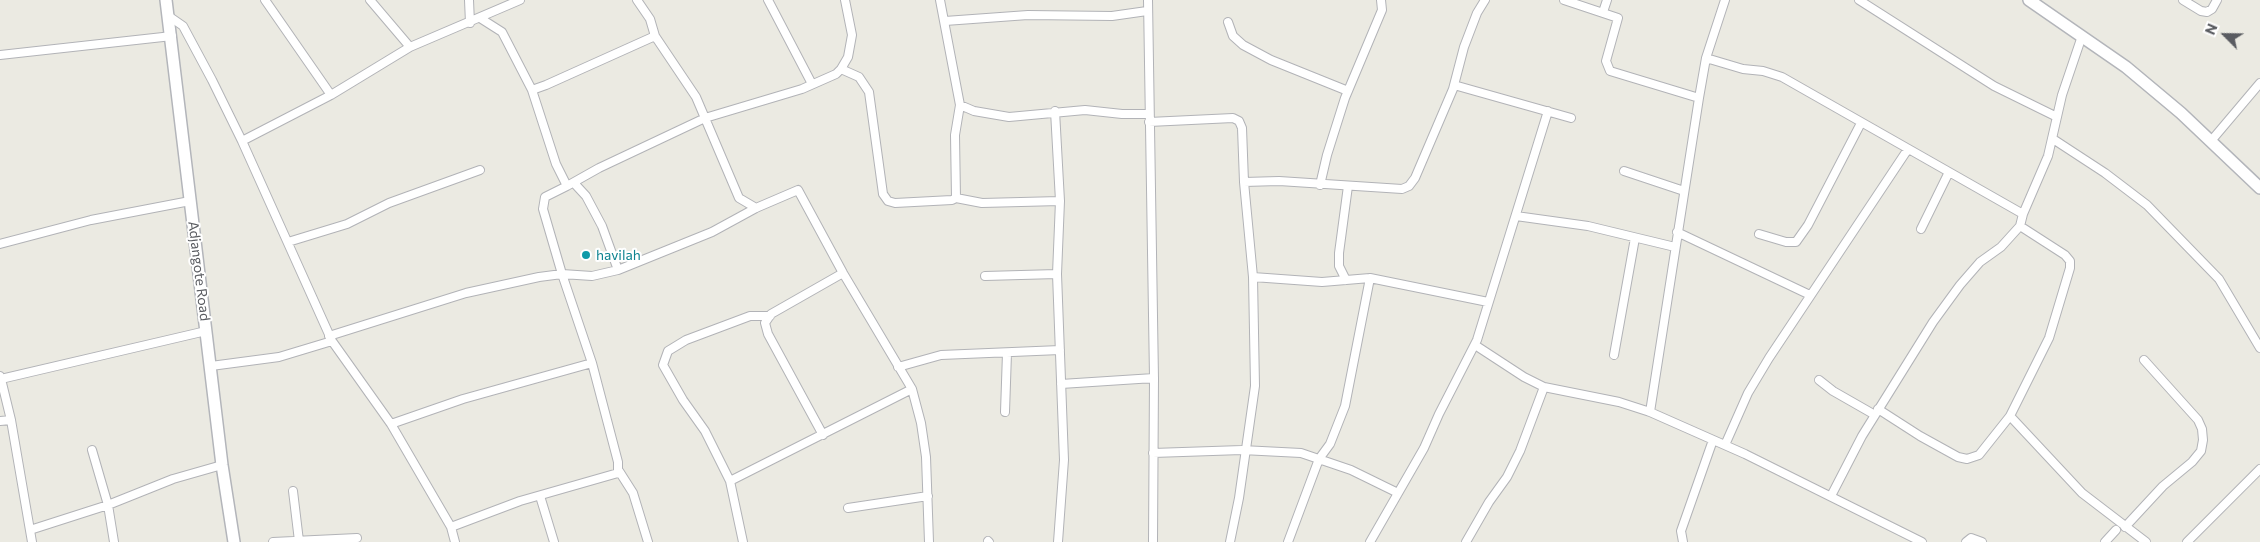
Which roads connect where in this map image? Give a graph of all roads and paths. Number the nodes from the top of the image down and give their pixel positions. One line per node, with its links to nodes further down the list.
1 (166, 0): 22 (street, Adjangote Road)
2 (265, 0): 39 (street)
3 (370, 0): 30 (street)
4 (469, 0): 26 (street)
5 (520, 0): 23 (street)
6 (637, 0): 28 (street)
7 (768, 0): 35 (street)
8 (845, 0): 33 (street)
9 (940, 0): 24 (street)
10 (1148, 0): 20 (street)
11 (1381, 0): 38 (street)
12 (1485, 0): 36 (street)
13 (1564, 0): 21 (street)
14 (1607, 0): 21 (street)
15 (1726, 0): 32 (street)
16 (1860, 0): 45 (street)
17 (2029, 0): 29 (street)
18 (2183, 0): 19 (street)
19 (2217, 0)
20 (1147, 11): 24 (street); 44 (street)
21 (1603, 12): 40 (street)
22 (170, 17): 27 (street, Adjangote Road); 51 (street)
23 (480, 18): 26 (street); 37 (street)
24 (945, 21): 41 (street)
25 (1228, 22): 38 (street)
26 (470, 23): 30 (street)
27 (172, 36): 31 (street); 64 (street, Adjangote Road)
28 (655, 36): 37 (street); 46 (street)
29 (2082, 36): 45 (street); 52 (street)
30 (410, 47): 39 (street)
31 (0, 54)
32 (1706, 58): 40 (street); 49 (street)
33 (841, 69): 35 (street); 63 (street)
34 (2260, 83): 52 (street)
35 (812, 84): 46 (street)
36 (1454, 85): 43 (street); 60 (street)
37 (532, 90): 58 (street)
38 (1348, 91): 59 (street)
39 (331, 95): 51 (street)
40 (1699, 98): 62 (street)
41 (960, 105): 42 (street); 63 (street)
42 (1056, 111): 44 (street); 65 (street)
43 (1548, 112): 47 (street); 68 (street)
44 (1149, 114): 48 (street)
45 (2057, 117): 50 (street)
46 (705, 118): 58 (street); 66 (street)
47 (1571, 118)
48 (1149, 122): 57 (street); 100 (street)
49 (1861, 123): 53 (street); 72 (street)
50 (2052, 140): 67 (street); 91 (street)
51 (242, 141): 74 (street)
52 (2211, 141): 61 (street)
53 (1908, 150): 56 (street); 85 (street)
54 (480, 170): 74 (street)
55 (1624, 171): 62 (street)
56 (1949, 172): 67 (street); 70 (street)
57 (1244, 182): 59 (street); 82 (street)
58 (570, 184): 77 (street); 79 (street)
59 (1320, 185): 60 (street)
60 (1348, 186): 84 (street)
61 (2260, 188)
62 (1684, 191): 71 (street)
63 (956, 198): 65 (street)
64 (190, 201): 75 (street); 88 (street, Adjangote Road)
65 (1060, 201): 80 (street)
66 (756, 208): 77 (street); 78 (street)
67 (2023, 214): 69 (street)
68 (1516, 216): 73 (street); 86 (street)
69 (2020, 226): 107 (street); 108 (street)
70 (1921, 229)
71 (1677, 232): 76 (street); 85 (street)
72 (1759, 234)
73 (1635, 238): 76 (street); 94 (street)
74 (288, 242): 89 (street)
75 (0, 244)
76 (1675, 247): 106 (street)
77 (618, 270): 79 (street)
78 (843, 273): 87 (street); 98 (street)
79 (562, 274): 89 (street); 96 (street)
80 (1057, 274): 81 (street); 92 (street)
81 (985, 276)
82 (1253, 277): 84 (street); 116 (street)
83 (1370, 278): 84 (street); 86 (street); 118 (street)
84 (1346, 280)
85 (1810, 295): 114 (street)
86 (1488, 302): 90 (street)
87 (770, 316): 112 (street); 122 (street)
88 (206, 331): 97 (street, Adjangote Road); 99 (street)
89 (330, 338): 97 (street); 111 (street)
90 (1475, 345): 103 (street); 124 (street)
91 (2260, 348)
92 (1060, 350): 93 (street); 102 (street)
93 (1007, 352): 98 (street); 105 (street)
94 (1614, 355)
95 (2144, 360): 130 (street)
96 (592, 363): 111 (street); 121 (street)
97 (211, 366): 119 (street, Adjangote Road)
98 (898, 367): 104 (street)
99 (0, 377): 109 (street)
100 (1154, 378): 102 (street); 117 (street)
101 (1820, 380): 107 (street)
102 (1062, 384): 145 (street)
103 (1544, 388): 106 (street); 150 (street)
104 (912, 390): 112 (street); 126 (street)
105 (1005, 412)
106 (1650, 412): 113 (street)
107 (1877, 412): 108 (street); 127 (street)
108 (2010, 416): 130 (street)
109 (11, 420): 110 (street); 132 (street)
110 (0, 421)
111 (391, 424): 131 (street)
112 (822, 436): 122 (street)
113 (1713, 440): 114 (street); 151 (street)
114 (1725, 445): 127 (street)
115 (92, 450): 128 (street)
116 (1246, 450): 117 (street); 118 (street); 147 (street)
117 (1153, 453): 146 (street)
118 (1319, 459): 124 (street); 148 (street)
119 (222, 466): 128 (street); 138 (street, Adjangote Road)
120 (2260, 469): 157 (street)
121 (619, 471): 125 (street); 142 (street)
122 (730, 480): 143 (street)
123 (292, 491): 135 (street)
124 (1398, 493): 149 (street)
125 (540, 496): 131 (street); 141 (street)
126 (928, 496): 129 (street); 144 (street)
127 (1831, 496): 152 (street)
128 (108, 505): 132 (street); 137 (street)
129 (848, 508)
130 (2125, 526): 156 (street)
131 (451, 527): 140 (street)
132 (30, 530): 136 (street)
133 (2116, 530): 155 (street)
134 (357, 538): 135 (street)
135 (299, 541): 139 (street)
136 (32, 542)
137 (114, 542)
138 (234, 542)
139 (273, 542)
140 (455, 542)
141 (554, 542)
142 (648, 542)
143 (743, 542)
144 (929, 542)
145 (1058, 542)
146 (1153, 542)
147 (1230, 542)
148 (1288, 542)
149 (1370, 542)
150 (1466, 542)
151 (1683, 542)
152 (1922, 542)
153 (1966, 542): 154 (street)
154 (1982, 542)
155 (2105, 542)
156 (2146, 542)
157 (2187, 542)

